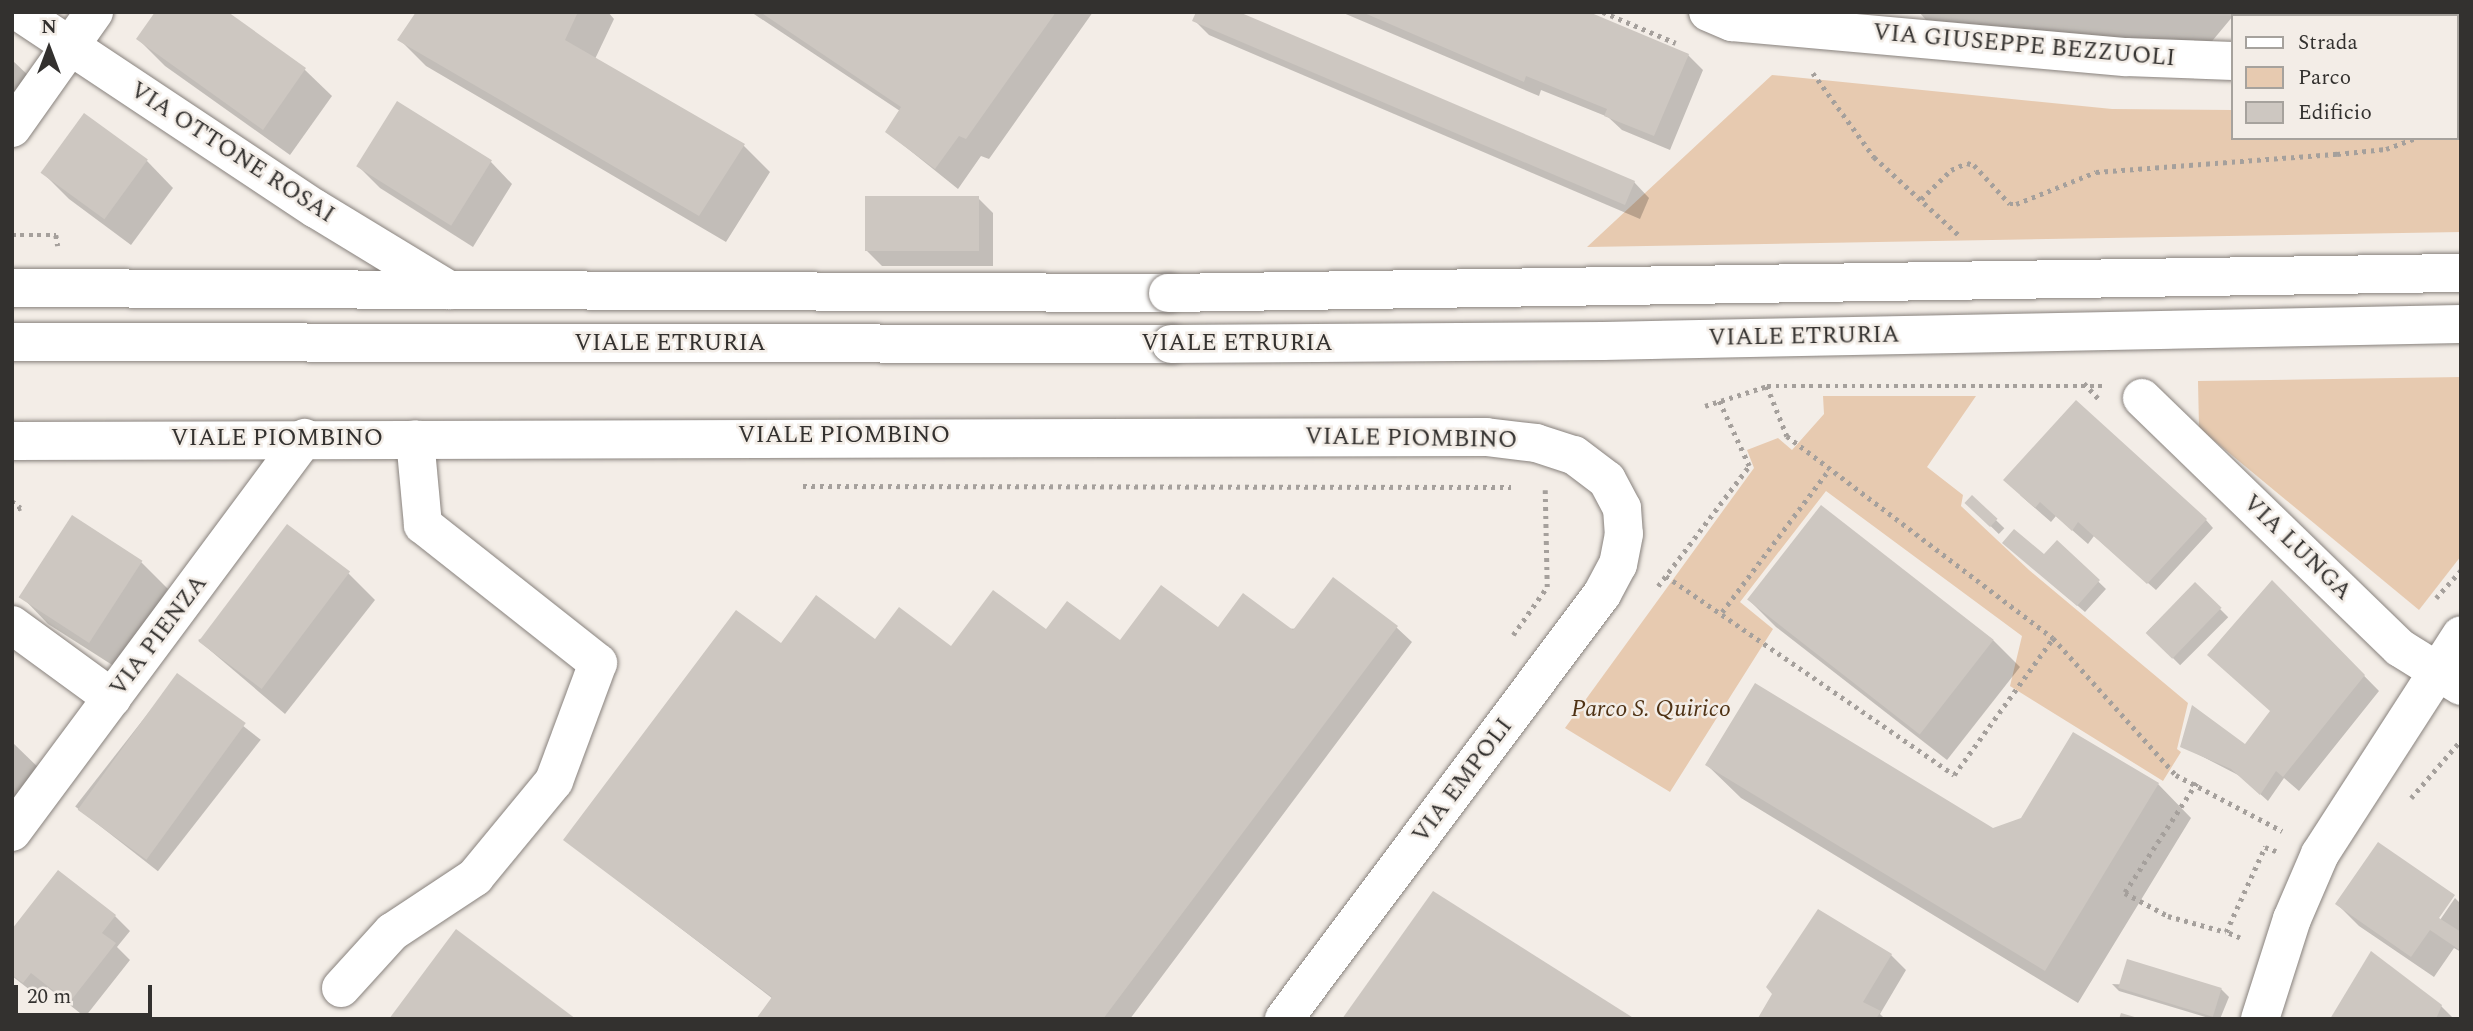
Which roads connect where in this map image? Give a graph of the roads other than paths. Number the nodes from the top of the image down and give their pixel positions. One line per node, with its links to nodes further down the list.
1 (19, 12): 4 (street, VIA OTTONE ROSAI)
2 (94, 12): 4 (street)
3 (1724, 16): 5 (street, VIA GIUSEPPE BEZZUOLI)
4 (68, 47): 6 (street); 9 (street, VIA OTTONE ROSAI)
5 (2232, 61)
6 (12, 128)
7 (2461, 273): 9 (street, VIALE ETRURIA, bridge)
8 (12, 289): 9 (street, VIALE ETRURIA)
9 (449, 290)
10 (2461, 324): 11 (street, VIALE ETRURIA, bridge)
11 (12, 342)
12 (2126, 393): 19 (street, VIA LUNGA)
13 (305, 438): 14 (street, VIALE PIOMBINO); 15 (street, VIALE PIOMBINO); 20 (street, VIA PIENZA)
14 (415, 439): 16 (street, VIALE PIOMBINO); 22 (street)
15 (12, 441)
16 (1621, 549): 23 (street, VIA EMPOLI)
17 (12, 625): 20 (street)
18 (2461, 635): 19 (street)
19 (2449, 679): 24 (street)
20 (112, 698): 21 (street, VIA PIENZA)
21 (12, 832)
22 (341, 988)
23 (1284, 1019)
24 (2260, 1019)

